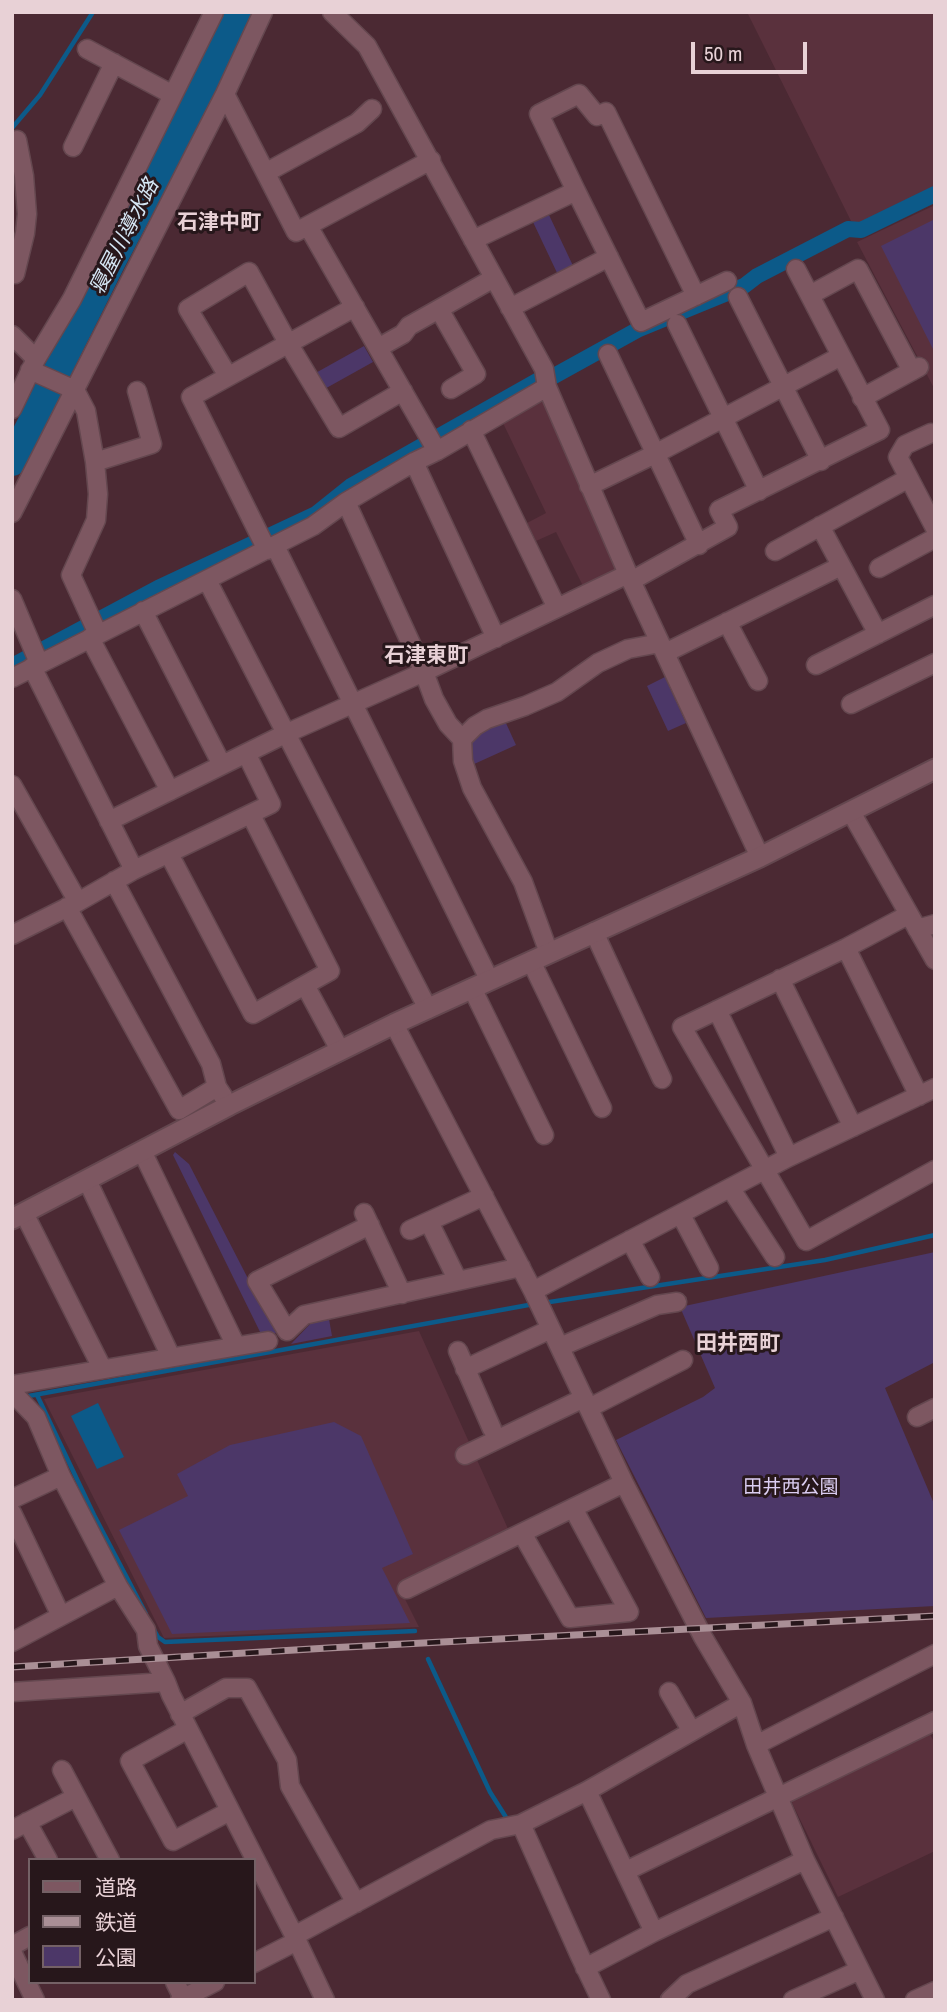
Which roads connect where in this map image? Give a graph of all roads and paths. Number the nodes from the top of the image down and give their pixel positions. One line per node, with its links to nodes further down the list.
1 (214, 12): 7 (street)
2 (263, 12): 6 (street)
3 (332, 12): 11 (street)
4 (87, 48): 5 (street)
5 (114, 64): 7 (street); 10 (street)
6 (225, 94): 12 (street); 38 (street)
7 (173, 96): 34 (street)
8 (372, 109): 12 (street)
9 (17, 140): 14 (street)
10 (73, 147)
11 (431, 160): 15 (street); 16 (street)
12 (267, 172): 15 (street)
13 (576, 191): 16 (street); 17 (street); 23 (street)
14 (20, 213): 19 (street)
15 (308, 226): 25 (street)
16 (473, 240): 20 (street)
17 (609, 257): 23 (street); 26 (street)
18 (796, 269): 22 (street)
19 (15, 274)
20 (494, 278): 26 (street); 27 (street)
21 (727, 281): 23 (street)
22 (810, 295): 33 (street); 42 (street)
23 (696, 296)
24 (738, 297): 37 (street)
25 (355, 307): 30 (street); 31 (street)
26 (510, 308): 36 (street)
27 (439, 309): 31 (street); 39 (street)
28 (677, 324): 44 (street)
29 (12, 335): 34 (street)
30 (288, 343): 35 (street); 35 (street); 41 (street)
31 (378, 348): 41 (street)
32 (608, 354): 48 (street)
33 (841, 356): 37 (street); 42 (street)
34 (34, 368): 38 (street); 43 (street)
35 (228, 376): 60 (street)
36 (545, 378): 45 (street); 53 (street)
37 (783, 386): 44 (street); 50 (street)
38 (72, 388): 51 (street); 56 (street)
39 (451, 388)
40 (137, 391): 51 (street)
41 (403, 391): 47 (street)
42 (862, 398): 50 (street)
43 (12, 409)
44 (723, 418): 48 (street); 54 (street)
45 (471, 430): 47 (street); 69 (street)
46 (931, 433): 52 (street)
47 (437, 452): 49 (street)
48 (655, 454): 53 (street); 61 (street)
49 (414, 461): 55 (street); 74 (street)
50 (821, 461): 54 (street)
51 (95, 463): 72 (street)
52 (909, 478): 57 (street); 58 (street)
53 (589, 486): 65 (street)
54 (760, 491): 61 (street)
55 (346, 502): 60 (street); 79 (street)
56 (12, 513)
57 (820, 526): 62 (street); 63 (street)
58 (935, 528)
59 (935, 538): 64 (street)
60 (267, 543): 66 (street); 82 (street)
61 (699, 545): 65 (street)
62 (775, 551)
63 (841, 566): 71 (street); 73 (street)
64 (879, 568)
65 (629, 578): 69 (street); 75 (street)
66 (207, 580): 70 (street); 84 (street)
67 (12, 599): 76 (street)
68 (935, 605): 73 (street)
69 (557, 608): 74 (street)
70 (143, 611): 72 (street); 87 (street)
71 (727, 622): 75 (street); 81 (street)
72 (93, 630): 76 (street); 90 (street)
73 (878, 634): 78 (street)
74 (496, 638): 79 (street)
75 (662, 648): 85 (street); 95 (street)
76 (35, 659): 80 (street); 93 (street)
77 (935, 663): 83 (street)
78 (816, 665)
79 (424, 672): 82 (street); 85 (street)
80 (12, 678)
81 (758, 681)
82 (351, 704): 84 (street); 107 (street)
83 (850, 704)
84 (285, 734): 86 (street); 109 (street)
85 (462, 739): 104 (street)
86 (247, 755): 87 (street); 92 (street)
87 (222, 765): 90 (street)
88 (935, 769): 91 (street)
89 (12, 785): 98 (street)
90 (170, 791): 93 (street)
91 (851, 812): 95 (street); 99 (street)
92 (251, 815): 94 (street); 108 (street)
93 (109, 821): 96 (street)
94 (169, 854): 96 (street); 108 (street)
95 (760, 857): 101 (street)
96 (134, 870): 97 (street)
97 (114, 881): 98 (street); 114 (street)
98 (73, 905): 102 (street); 114 (street)
99 (912, 922): 100 (street); 103 (street); 105 (street)
100 (935, 924)
101 (594, 932): 104 (street); 113 (street)
102 (12, 934)
103 (846, 948): 106 (street); 115 (street)
104 (540, 957): 107 (street); 117 (street)
105 (935, 960)
106 (780, 979): 110 (street); 118 (street)
107 (480, 983): 109 (street); 119 (street)
108 (305, 985): 112 (street)
109 (428, 1009): 111 (street)
110 (717, 1010): 121 (street); 123 (street)
111 (394, 1024): 112 (street); 126 (street)
112 (340, 1050): 116 (street)
113 (662, 1079)
114 (217, 1087): 116 (street)
115 (927, 1092): 118 (street)
116 (230, 1105): 120 (street)
117 (602, 1108)
118 (853, 1127): 121 (street)
119 (544, 1135)
120 (142, 1151): 124 (street); 142 (street)
121 (789, 1157): 123 (street)
122 (935, 1170): 123 (street)
123 (764, 1171): 125 (street)
124 (87, 1180): 128 (street); 145 (street)
125 (731, 1189): 127 (street); 132 (street)
126 (484, 1196): 129 (street); 133 (street)
127 (681, 1215): 131 (street); 134 (street)
128 (18, 1216): 147 (street)
129 (429, 1222): 130 (street); 136 (street)
130 (410, 1230)
131 (630, 1240): 135 (street); 137 (street)
132 (775, 1257)
133 (521, 1267): 136 (street); 137 (street)
134 (709, 1268)
135 (650, 1277)
136 (458, 1281): 138 (street)
137 (534, 1292): 140 (street)
138 (402, 1294): 138 (street)
139 (677, 1302): 143 (street)
140 (547, 1321): 143 (street); 148 (street)
141 (268, 1341): 142 (street)
142 (236, 1346): 145 (street)
143 (560, 1347): 150 (street)
144 (458, 1351): 148 (street)
145 (171, 1357): 147 (street)
146 (683, 1360): 150 (street)
147 (102, 1368): 149 (street)
148 (465, 1368): 153 (street)
149 (15, 1393): 155 (street)
150 (587, 1403): 154 (street); 156 (street)
151 (935, 1408): 152 (street)
152 (917, 1417)
153 (492, 1430)
154 (465, 1455)
155 (61, 1476): 157 (street); 161 (street)
156 (624, 1483): 158 (street); 169 (street)
157 (12, 1499)
158 (573, 1508): 160 (street); 160 (street)
159 (12, 1513): 163 (street)
160 (522, 1533): 162 (street)
161 (118, 1586): 163 (street); 166 (street)
162 (407, 1589)
163 (61, 1616): 164 (street)
164 (12, 1642)
165 (935, 1654): 173 (street)
166 (166, 1682): 167 (street); 170 (street)
167 (12, 1692)
168 (669, 1692): 172 (street)
169 (742, 1703): 172 (street); 173 (street)
170 (184, 1721): 178 (street); 178 (street); 187 (street)
171 (935, 1721): 177 (street)
172 (691, 1730): 175 (street)
173 (756, 1745): 177 (street)
174 (62, 1770): 176 (street)
175 (587, 1791): 180 (street); 186 (street)
176 (76, 1797): 179 (street); 182 (street)
177 (780, 1798): 184 (street); 186 (street)
178 (230, 1811): 183 (street)
179 (20, 1826): 181 (street)
180 (513, 1826): 187 (street); 195 (street)
181 (46, 1858)
182 (109, 1858)
183 (254, 1858)
184 (806, 1860): 188 (street); 189 (street)
185 (256, 1861): 191 (street)
186 (626, 1871): 189 (street)
187 (356, 1903): 191 (street)
188 (834, 1917): 196 (street); 203 (street)
189 (654, 1932): 195 (street)
190 (28, 1937): 192 (street)
191 (296, 1938): 194 (street); 201 (street)
192 (12, 1945)
193 (12, 1952): 200 (street)
194 (256, 1962)
195 (585, 1968): 202 (street)
196 (860, 1970): 204 (street); 205 (street)
197 (208, 1984): 199 (street)
198 (935, 1991): 206 (street)
199 (179, 1993)
200 (35, 2000)
201 (325, 2000)
202 (601, 2000)
203 (670, 2000)
204 (793, 2000)
205 (875, 2000)
206 (915, 2000)

